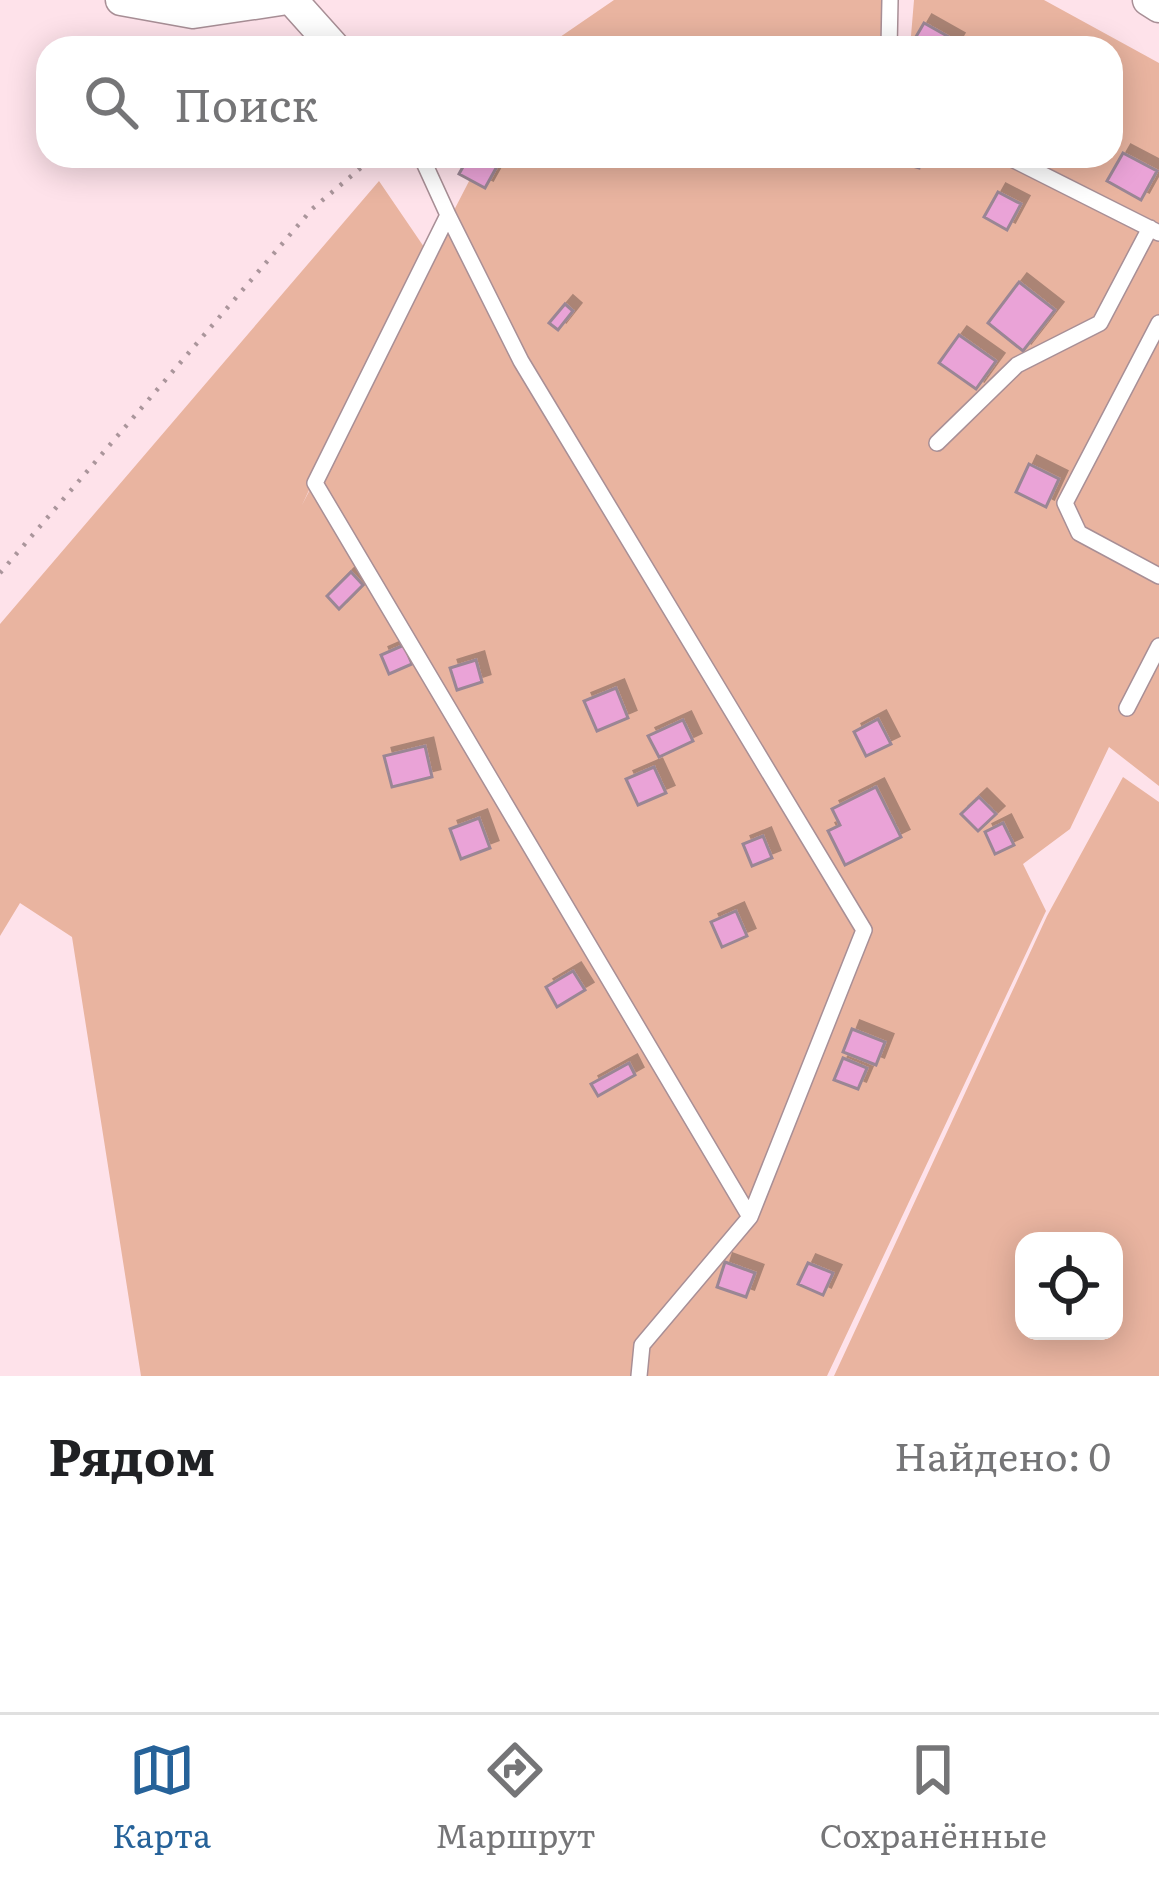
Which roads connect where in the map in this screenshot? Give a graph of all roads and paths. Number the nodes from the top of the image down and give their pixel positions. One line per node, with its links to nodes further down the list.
1 (121, 0): 2 (street)
2 (281, 0)
3 (292, 0): 7 (street)
4 (890, 0): 8 (lane)
5 (1148, 0): 6 (street)
6 (1159, 7)
7 (324, 36)
8 (889, 36)
9 (361, 168): 16 (path)
10 (427, 168): 12 (lane)
11 (1030, 168): 13 (lane)
12 (448, 214): 20 (lane); 20 (lane)
13 (1155, 231): 15 (lane)
14 (1159, 322): 17 (lane)
15 (938, 443)
16 (0, 573)
17 (1159, 577)
18 (1159, 646): 19 (lane)
19 (1127, 708)
20 (750, 1217): 21 (lane)
21 (639, 1376)

